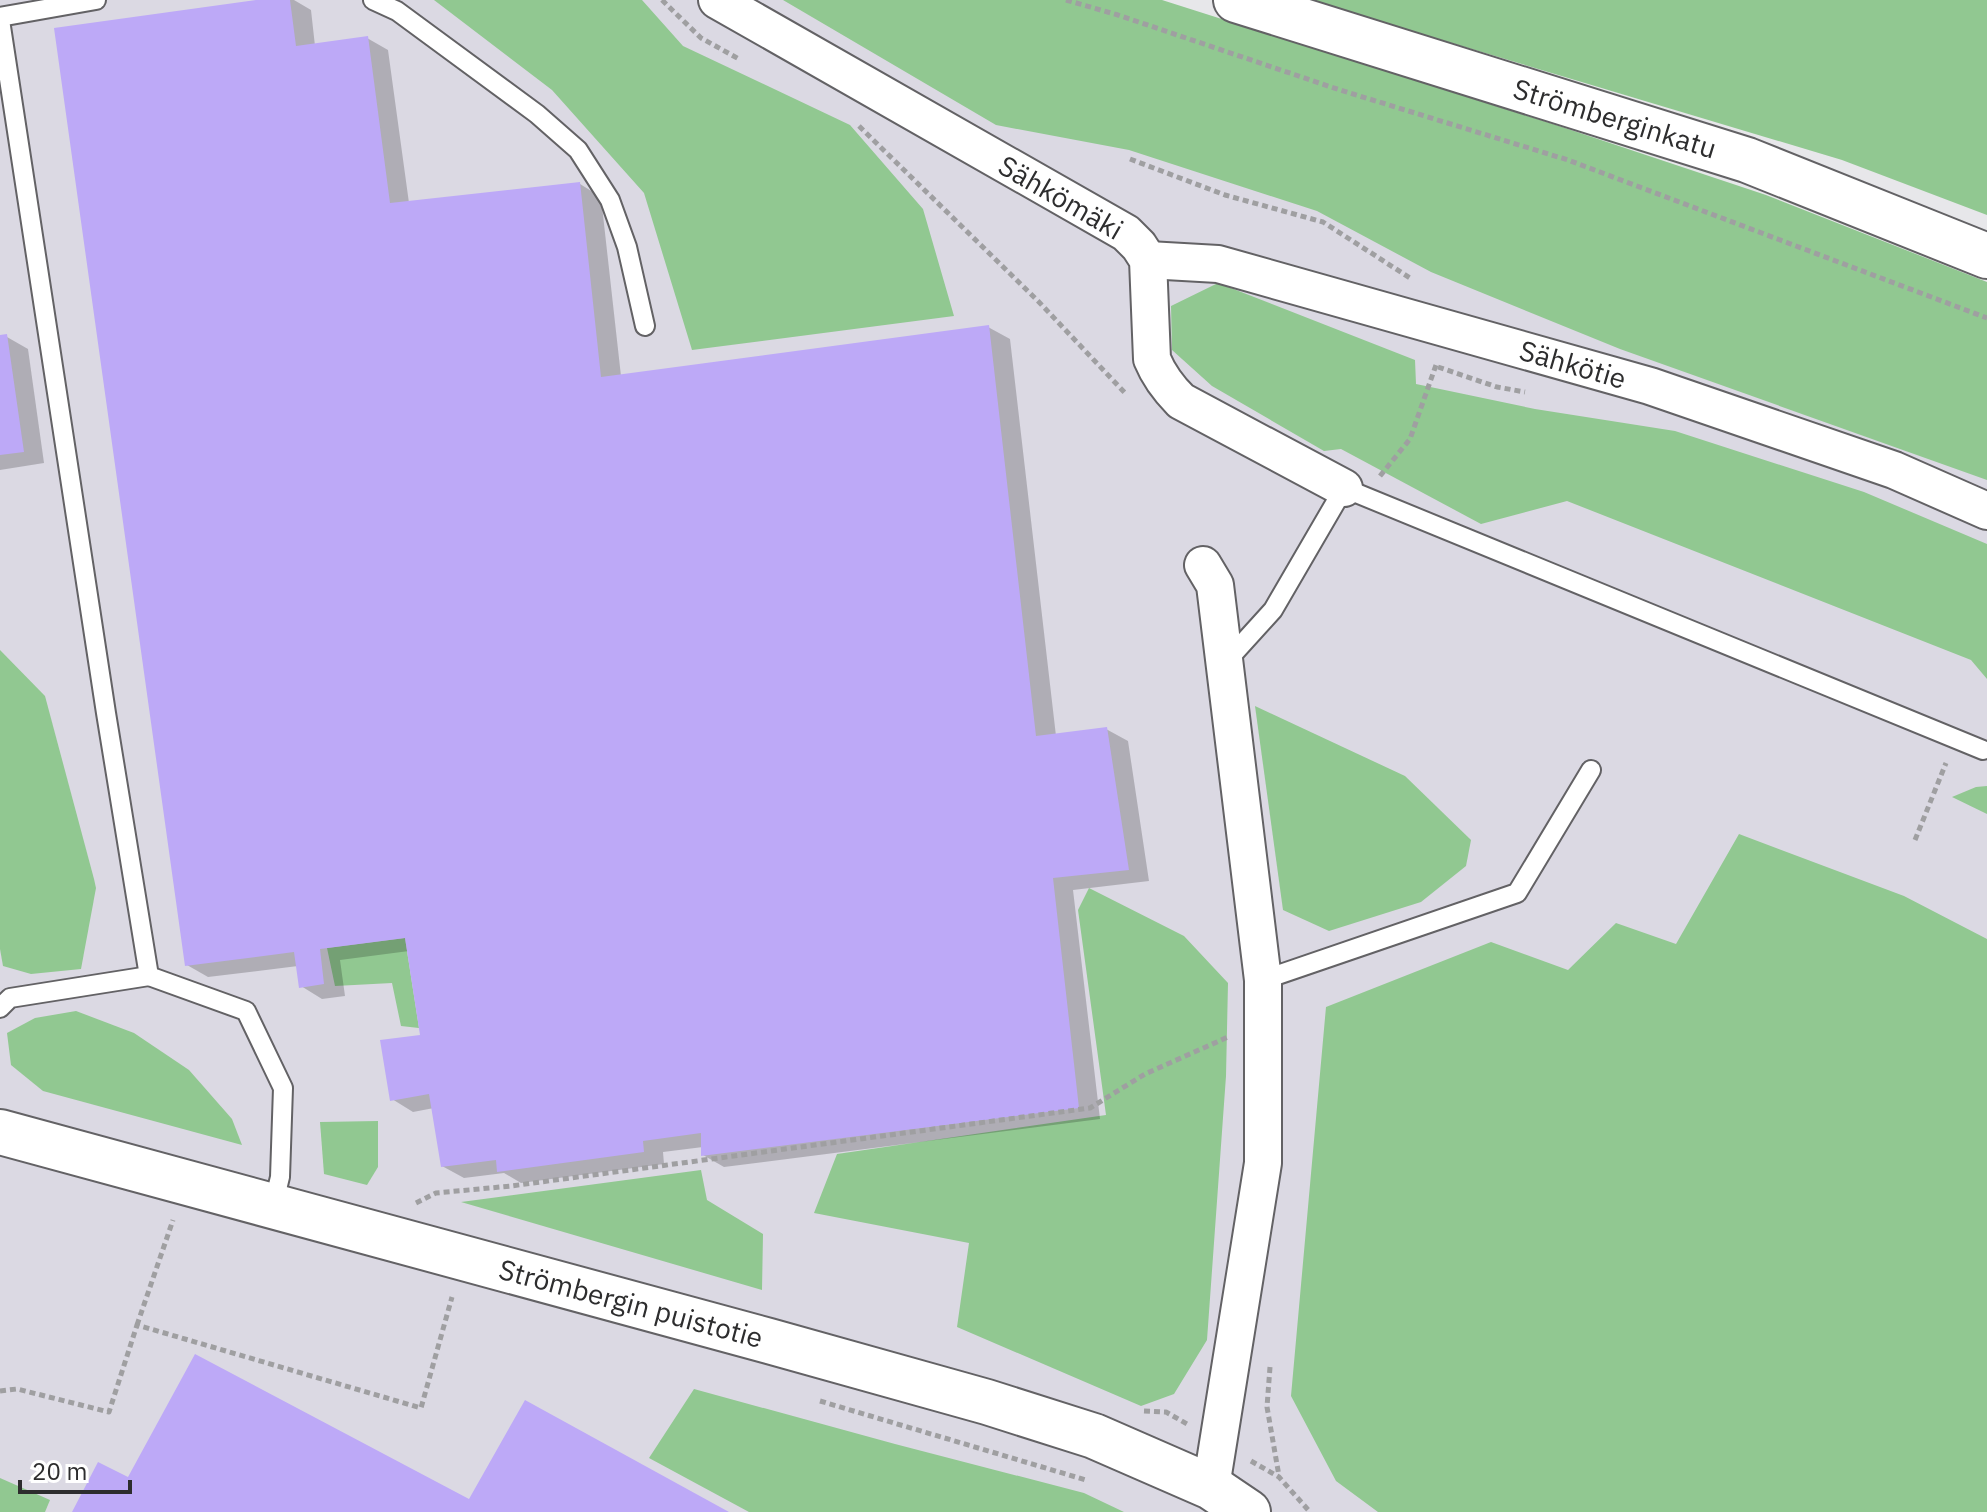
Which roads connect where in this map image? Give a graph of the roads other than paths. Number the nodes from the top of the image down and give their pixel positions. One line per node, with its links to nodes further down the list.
1 (96, 0): 5 (lane)
2 (373, 0): 8 (lane)
3 (717, 0): 7 (street, Sähkömäki)
4 (1236, 0): 6 (street, Strömberginkatu)
5 (0, 18): 15 (lane)
6 (1987, 256)
7 (1148, 260): 9 (street, Sähkömäki); 10 (street, Sähkötie)
8 (645, 326)
9 (1344, 488): 12 (lane); 13 (lane)
10 (1987, 511)
11 (1203, 565): 12 (street)
12 (1224, 664): 16 (street)
13 (1983, 750)
14 (1591, 770): 16 (lane)
15 (149, 976): 17 (lane); 19 (lane)
16 (1263, 980): 20 (street)
17 (0, 1008)
18 (0, 1132): 19 (street, Strömbergin puistotie)
19 (273, 1206): 20 (street, Strömbergin puistotie)
20 (1211, 1487): 21 (street, Strömbergin puistotie)
21 (1248, 1512)

